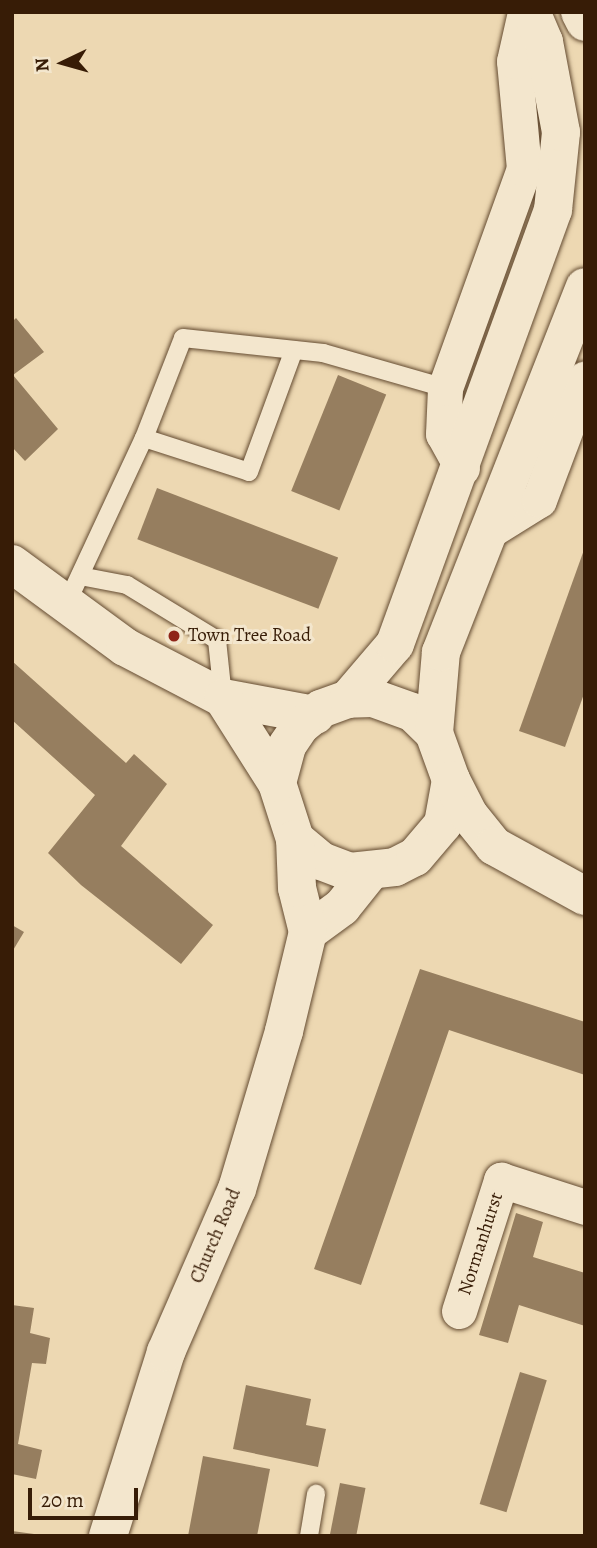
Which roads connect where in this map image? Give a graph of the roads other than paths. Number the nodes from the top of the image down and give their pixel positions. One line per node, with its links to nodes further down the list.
1 (525, 12): 8 (street)
2 (531, 12): 10 (main road)
3 (580, 12): 4 (main road)
4 (585, 22)
5 (585, 287): 11 (main road)
6 (294, 350): 8 (lane); 9 (lane); 9 (lane)
7 (585, 378): 11 (street)
8 (445, 388): 10 (street)
9 (144, 438): 13 (lane)
10 (462, 468): 15 (main road)
11 (486, 533): 16 (main road)
12 (12, 564): 13 (main road)
13 (73, 591): 14 (main road); 14 (lane)
14 (223, 698): 15 (main road); 18 (main road)
15 (331, 707): 16 (main road); 18 (main road)
16 (435, 733): 17 (main road)
17 (451, 780): 20 (main road); 21 (main road)
18 (277, 783): 19 (main road)
19 (295, 838): 22 (main road); 24 (main road)
20 (429, 840): 21 (main road); 22 (main road)
21 (494, 846): 23 (main road)
22 (369, 873): 24 (main road)
23 (585, 896)
24 (309, 932): 28 (main road, Church Road)
25 (585, 1207): 26 (street, Normanhurst)
26 (459, 1311)
27 (316, 1494): 29 (lane)
28 (108, 1536)
29 (309, 1536)

